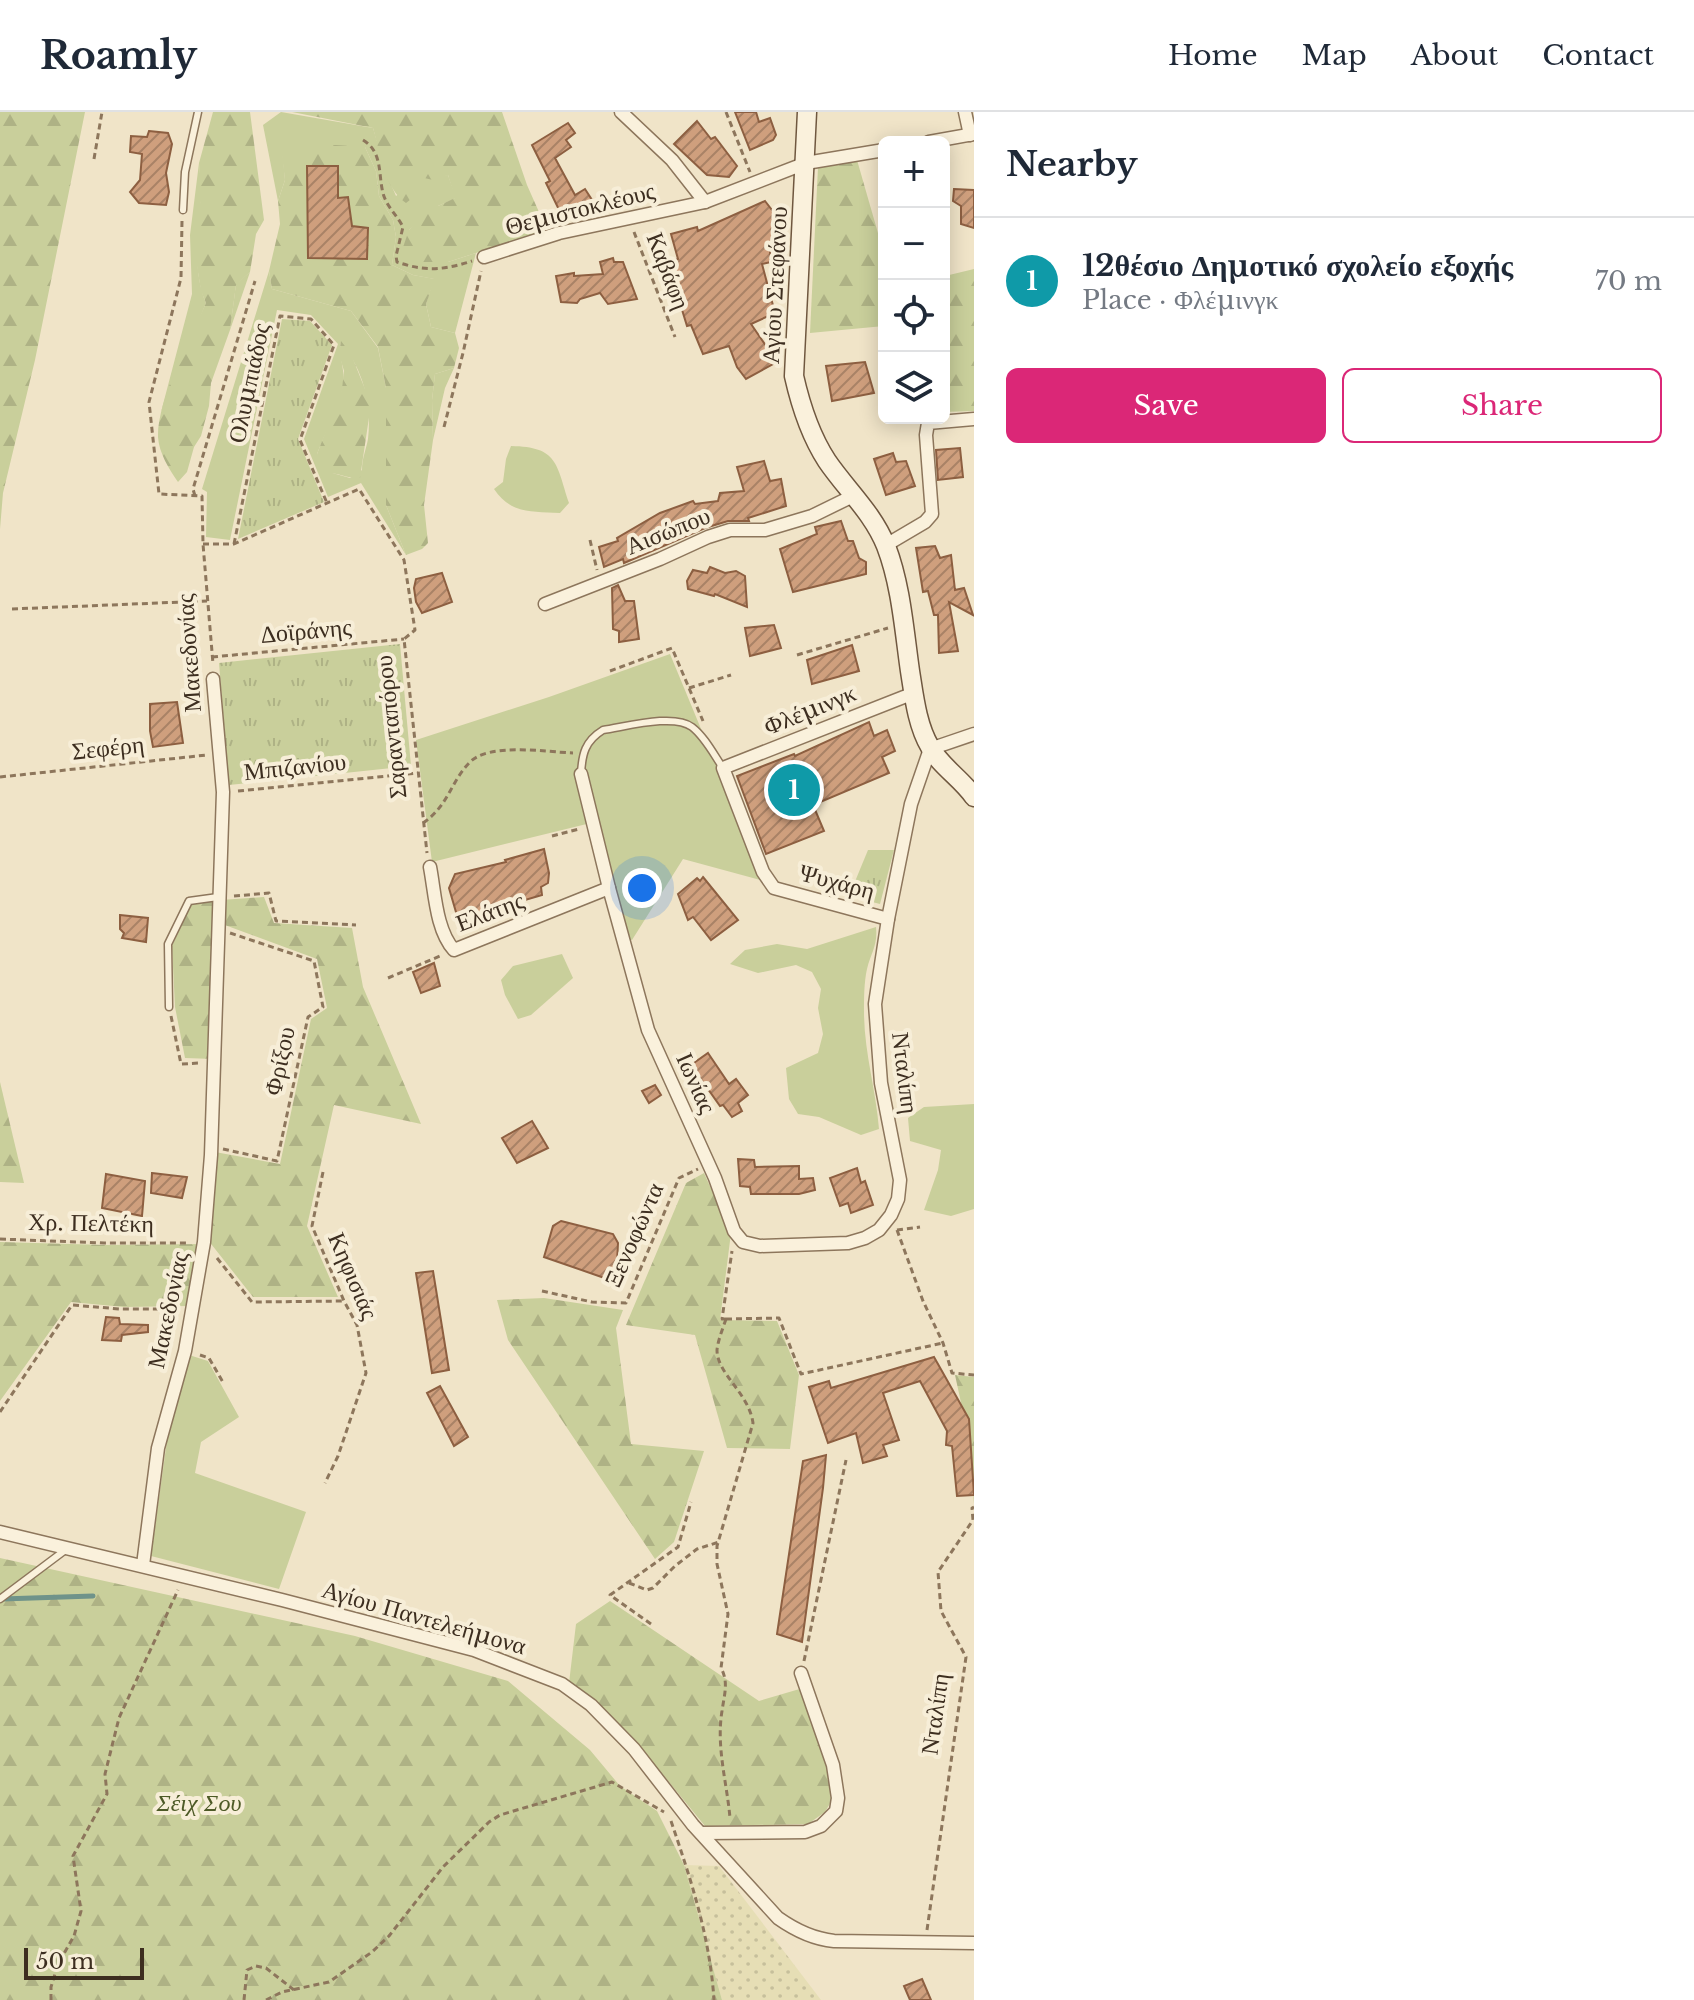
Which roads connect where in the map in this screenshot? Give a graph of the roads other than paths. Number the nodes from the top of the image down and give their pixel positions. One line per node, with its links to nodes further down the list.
1 (198, 112): 10 (lane)
2 (621, 112): 9 (street)
3 (807, 112): 8 (street, Αγίου Στεφάνου)
4 (965, 112): 5 (street)
5 (972, 135): 6 (street)
6 (950, 139)
7 (878, 151): 8 (street, Θεμιστοκλέους)
8 (806, 163): 9 (street, Θεμιστοκλέους); 13 (street, Αγίου Στεφάνου)
9 (705, 202): 11 (street, Θεμιστοκλέους)
10 (183, 210)
11 (484, 257)
12 (974, 419): 14 (street)
13 (855, 495): 14 (street, Αγίου Στεφάνου); 15 (street, Αισώπου)
14 (886, 545): 17 (street, Αγίου Στεφάνου)
15 (545, 604)
16 (213, 679): 25 (street, Μακεδονίας)
17 (914, 693): 19 (street, Αγίου Στεφάνου); 20 (street, Φλέμινγκ)
18 (974, 734): 19 (street)
19 (930, 749): 22 (street, Αγίου Στεφάνου); 26 (street, Νταλίπη)
20 (723, 768): 21 (lane); 26 (street, Ψυχάρη)
21 (581, 774): 24 (street, Ιωνίας)
22 (974, 797)
23 (430, 867): 24 (street, Ελάτης)
24 (609, 888): 28 (street, Ιωνίας)
25 (218, 897): 27 (lane); 31 (street, Μακεδονίας)
26 (888, 919): 28 (street, Νταλίπη)
27 (169, 1007)
28 (734, 1231)
29 (0, 1532): 30 (street, Αγίου Παντελεήμονα)
30 (69, 1548): 31 (street, Αγίου Παντελεήμονα); 32 (lane)
31 (143, 1565): 34 (street, Αγίου Παντελεήμονα)
32 (0, 1599)
33 (801, 1673): 34 (street)
34 (697, 1829): 35 (street, Αγίου Παντελεήμονα)
35 (974, 1943)

